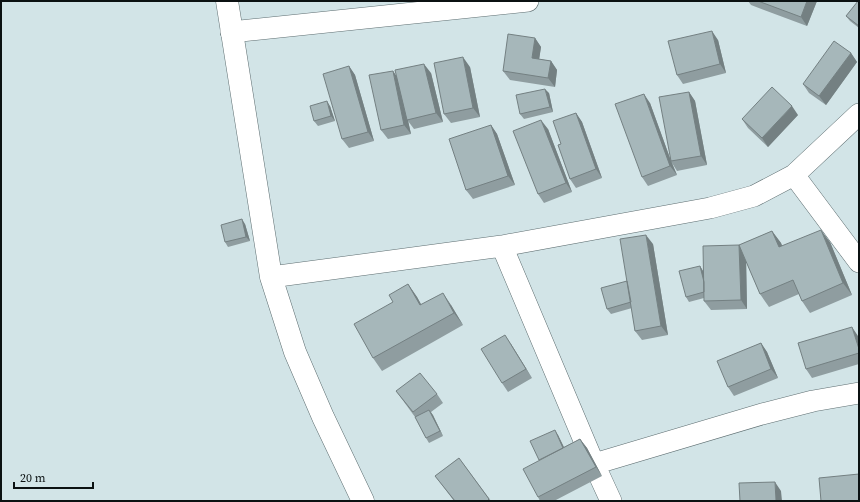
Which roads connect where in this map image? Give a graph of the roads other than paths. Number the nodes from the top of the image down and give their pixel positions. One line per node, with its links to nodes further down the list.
1 (227, 1): 3 (street)
2 (528, 1): 3 (street)
3 (231, 32): 8 (street)
4 (859, 114): 5 (street)
5 (794, 175): 6 (street); 7 (street)
6 (502, 246): 8 (street); 10 (street)
7 (859, 262)
8 (271, 277): 11 (street)
9 (859, 393): 10 (street)
10 (594, 464): 12 (street)
11 (363, 501)
12 (611, 501)

